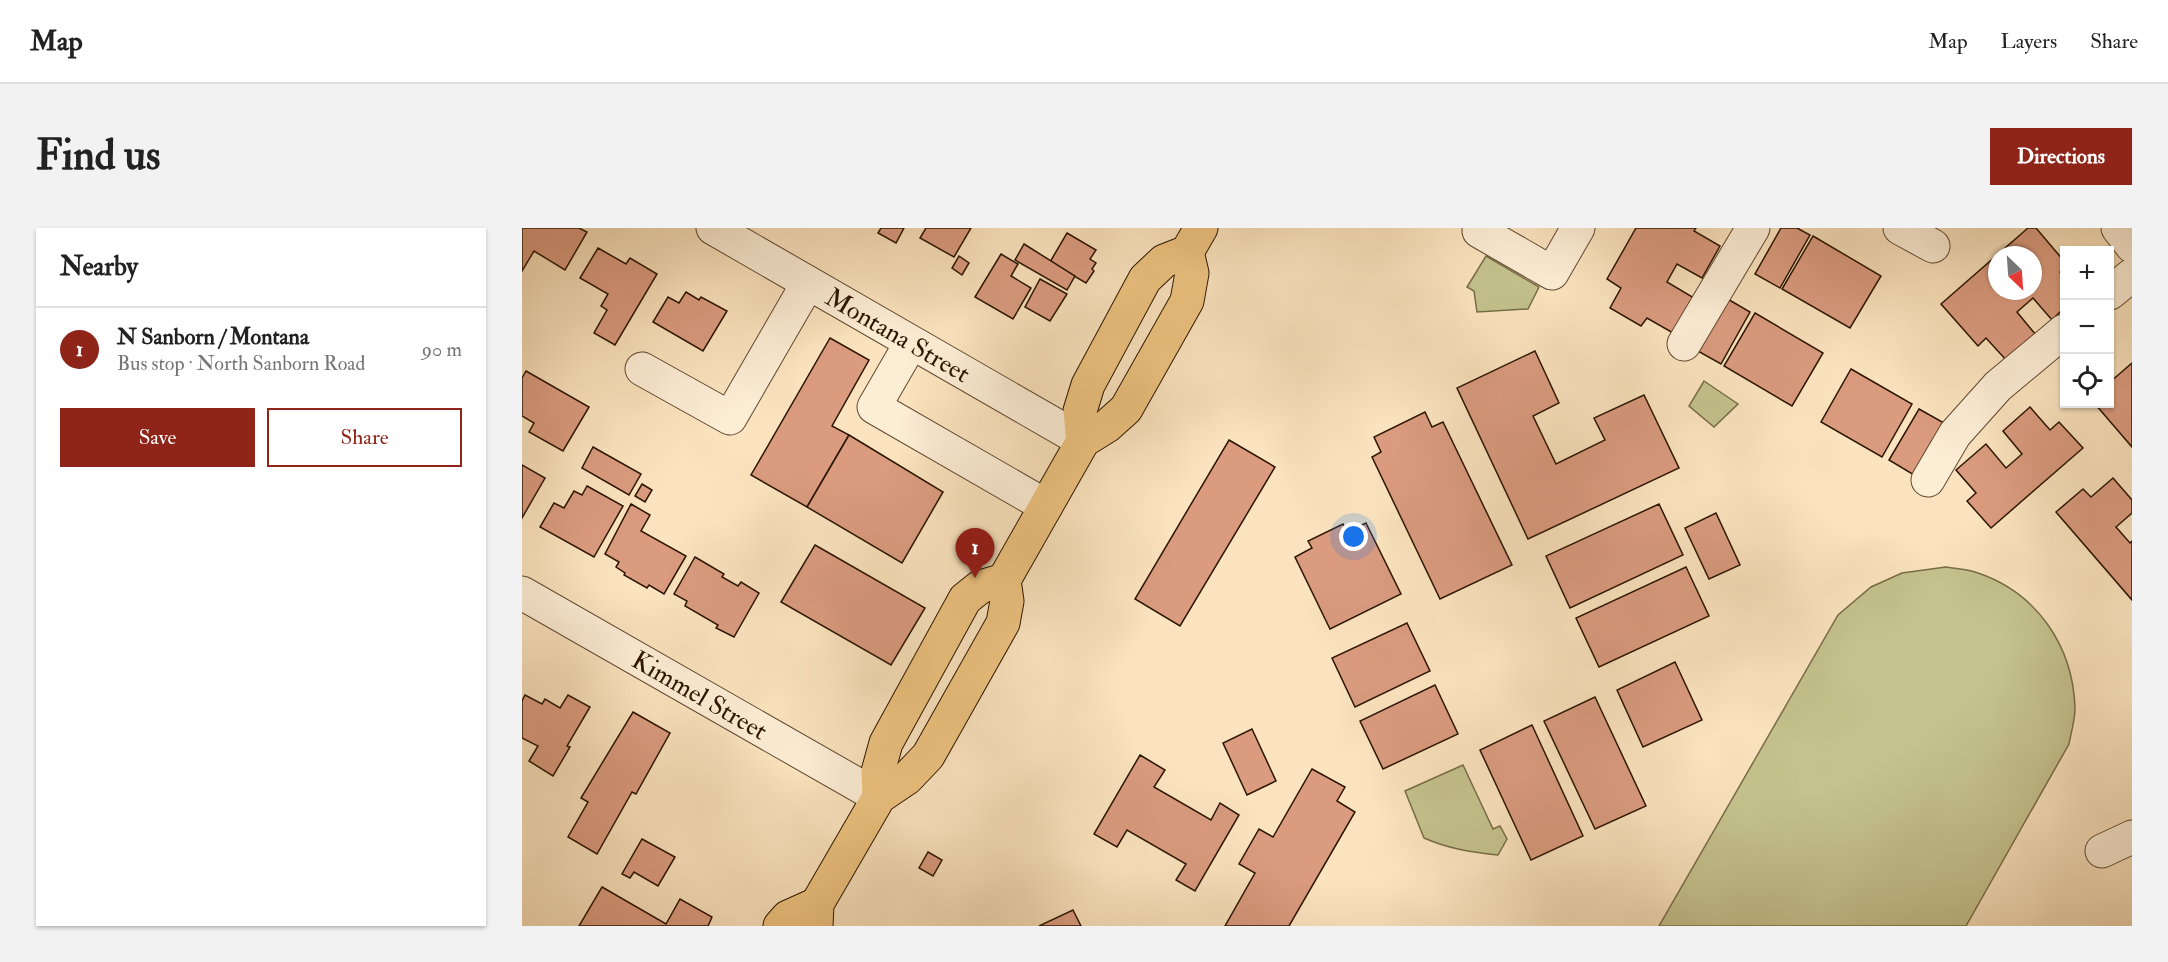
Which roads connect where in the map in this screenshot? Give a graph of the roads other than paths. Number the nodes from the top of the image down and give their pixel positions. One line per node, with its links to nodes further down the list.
1 (713, 228): 11 (street, Montana Street)
2 (1578, 228): 6 (street)
3 (1753, 228): 15 (street)
4 (1900, 228): 8 (street)
5 (2118, 228): 9 (street)
6 (1478, 229)
7 (1194, 240): 17 (main road); 17 (main road)
8 (1933, 246)
9 (2132, 246)
10 (2132, 275): 12 (street)
11 (808, 283): 14 (street, Montana Street); 16 (street)
12 (2114, 289)
13 (2060, 334): 18 (street)
14 (912, 343): 17 (street, Montana Street); 19 (street)
15 (1684, 344)
16 (642, 369)
17 (1083, 441): 19 (main road)
18 (1928, 480)
19 (1046, 506): 20 (main road)
20 (1004, 580): 22 (main road); 22 (main road)
21 (522, 593): 22 (street, Kimmel Street)
22 (879, 797): 25 (main road)
23 (2132, 837): 24 (street)
24 (2102, 851)
25 (817, 915): 26 (main road)
26 (780, 926)

